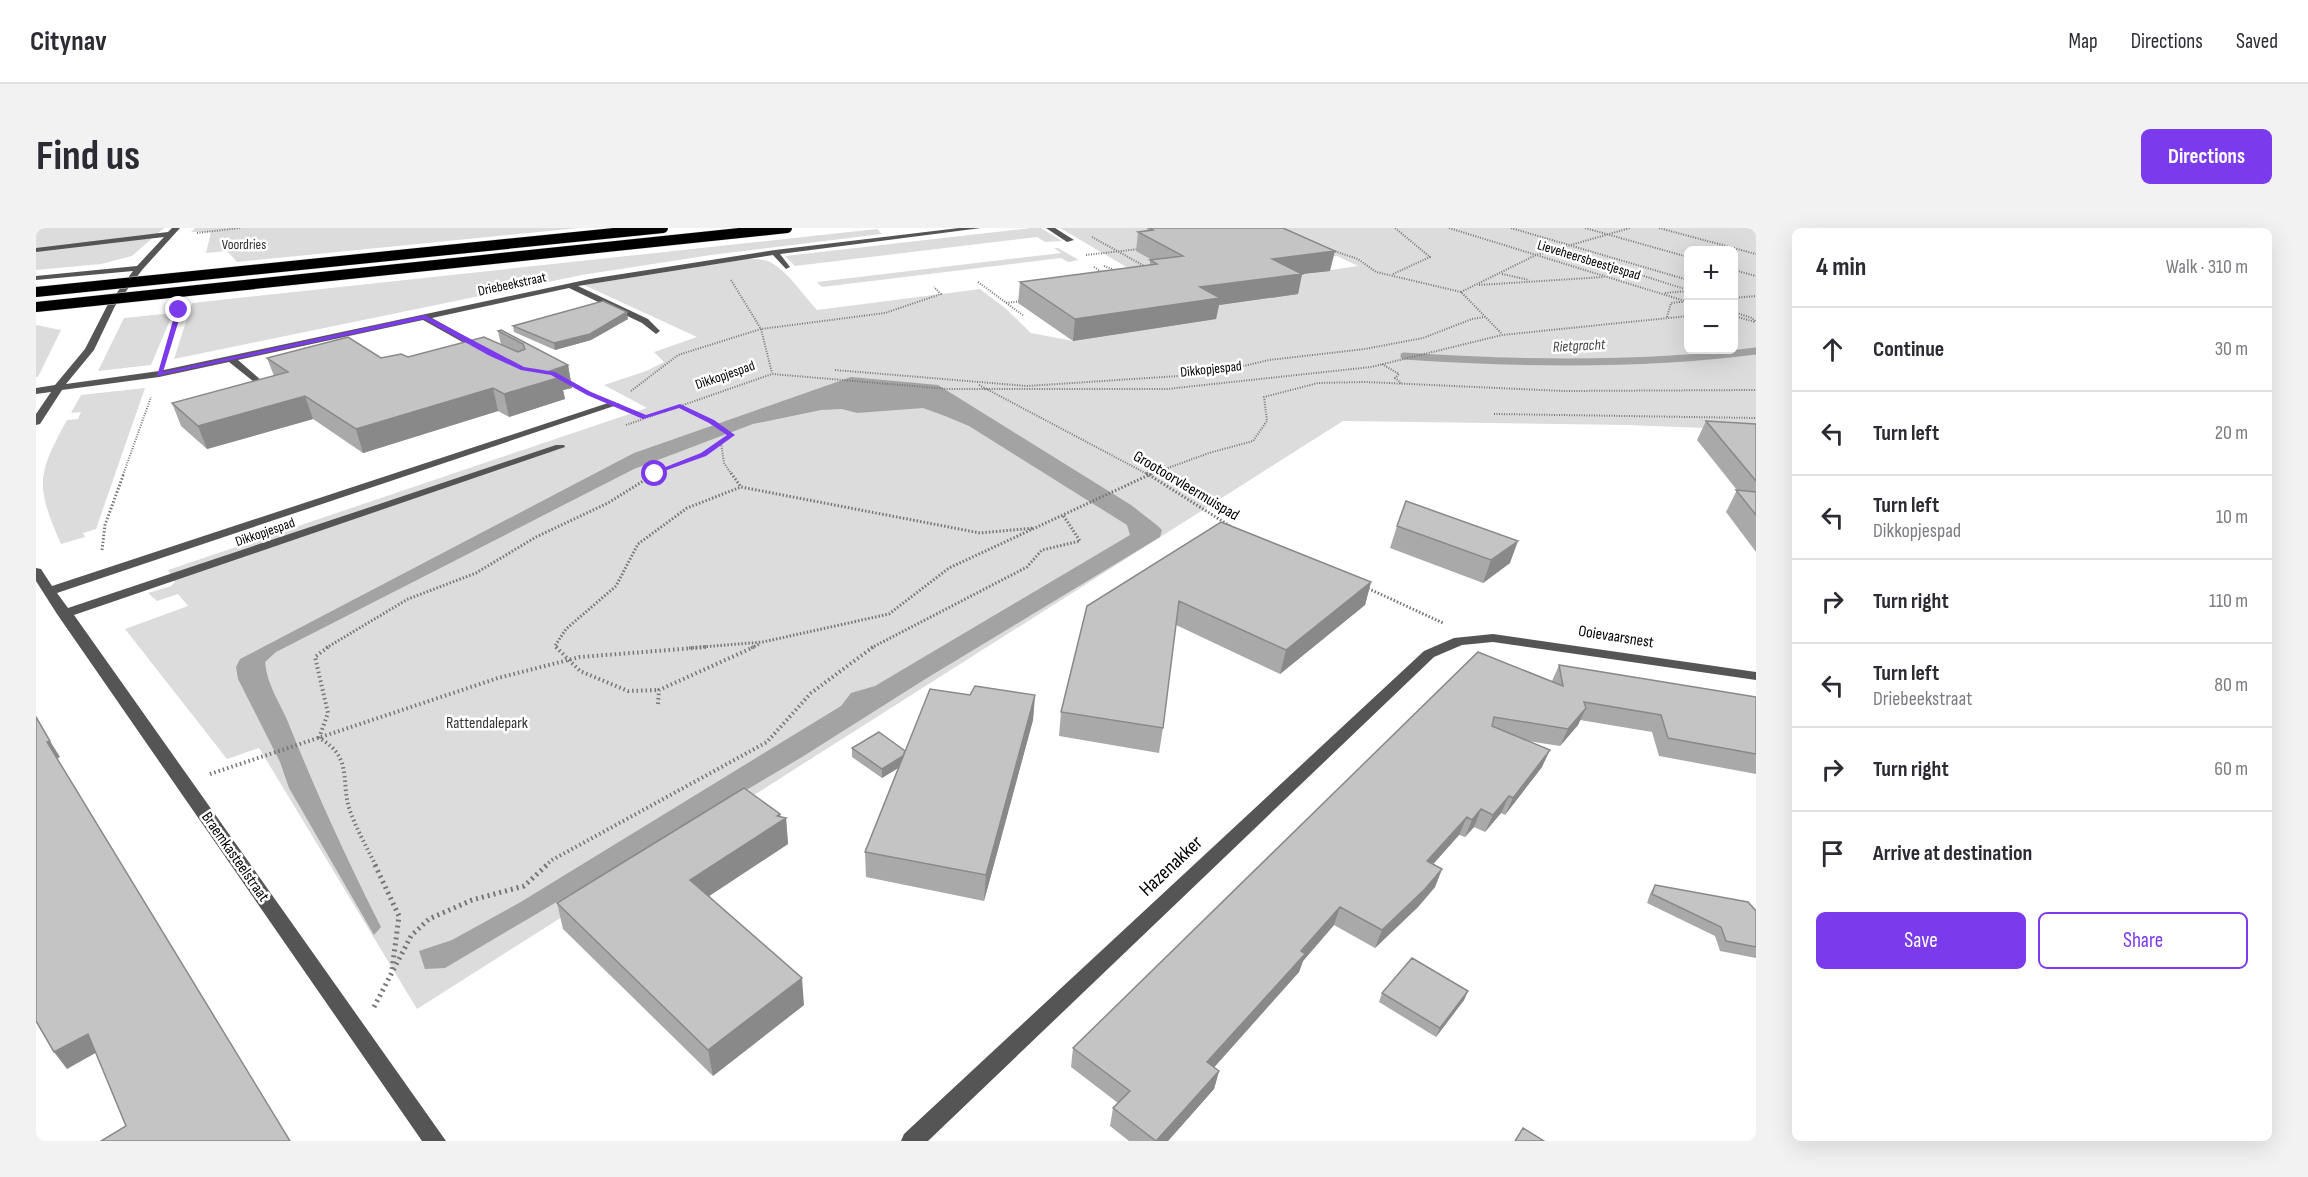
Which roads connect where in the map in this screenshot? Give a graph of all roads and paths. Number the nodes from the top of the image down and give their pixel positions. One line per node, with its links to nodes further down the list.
1 (176, 228): 13 (street)
2 (240, 228): 13 (path)
3 (663, 228): 50 (highway, bridge)
4 (787, 228): 61 (highway, bridge)
5 (976, 228): 23 (street, Driebeekstraat)
6 (1050, 228): 16 (street)
7 (1395, 228): 36 (path)
8 (1449, 228): 26 (path, Lieveheersbeestjespad)
9 (1511, 228): 18 (path)
10 (1585, 228): 15 (path)
11 (1630, 228): 15 (path)
12 (1659, 228): 24 (path)
13 (169, 234): 21 (street); 32 (street)
14 (1086, 234): 22 (path)
15 (1608, 234): 18 (path); 27 (path)
16 (1070, 240)
17 (1134, 244): 22 (path)
18 (1570, 245): 20 (path); 42 (path)
19 (1326, 248): 36 (path)
20 (1557, 249): 26 (path); 48 (path)
21 (36, 250)
22 (1117, 251): 25 (path); 31 (path)
23 (775, 252): 29 (street); 45 (street, Driebeekstraat)
24 (1756, 254)
25 (1086, 255)
26 (1536, 255): 37 (path); 39 (path, Lieveheersbeestjespad)
27 (1684, 256)
28 (1104, 266): 33 (path)
29 (786, 267)
30 (1094, 267): 35 (path)
31 (1146, 267)
32 (139, 268): 40 (street); 86 (street)
33 (1120, 271)
34 (1738, 271): 38 (path)
35 (1105, 274)
36 (1392, 274): 51 (path)
37 (1501, 274): 44 (path); 46 (path)
38 (1756, 276)
39 (1607, 277): 44 (path); 53 (path, Lieveheersbeestjespad)
40 (36, 278)
41 (731, 279): 73 (path)
42 (1684, 279)
43 (978, 282): 60 (path)
44 (1536, 282): 46 (path)
45 (570, 285): 68 (street, Driebeekstraat); 74 (street)
46 (1476, 285): 51 (path)
47 (934, 287): 73 (path)
48 (1684, 288)
49 (1684, 291): 52 (path)
50 (36, 292)
51 (1461, 292): 69 (path)
52 (1668, 293): 53 (path); 58 (path)
53 (1662, 294): 57 (path, Lieveheersbeestjespad)
54 (1756, 296): 55 (path)
55 (1738, 298)
56 (1028, 300): 60 (path)
57 (1685, 300)
58 (1686, 300)
59 (1684, 302): 70 (path, bridge)
60 (1006, 303): 66 (path)
61 (36, 307)
62 (179, 310): 80 (path)
63 (1738, 315): 71 (path)
64 (1738, 315): 72 (path)
65 (1756, 315): 71 (path)
66 (1024, 316)
67 (1684, 316): 70 (path, Dikkopjespad)
68 (425, 317): 76 (street); 77 (street, Driebeekstraat)
69 (1485, 317): 75 (path); 83 (path)
70 (1667, 318): 75 (path, Dikkopjespad)
71 (1752, 318): 72 (path)
72 (1756, 322)
73 (762, 329): 81 (path); 90 (path)
74 (656, 331)
75 (1502, 334): 78 (path, Dikkopjespad)
76 (479, 356)
77 (230, 358): 80 (street, Driebeekstraat); 84 (street)
78 (1382, 364): 85 (path); 87 (path, Dikkopjespad)
79 (835, 370): 83 (path)
80 (159, 374): 86 (street, Driebeekstraat); 104 (path)
81 (772, 374): 87 (path, Dikkopjespad); 91 (path, Dikkopjespad)
82 (561, 378): 90 (path)
83 (974, 382): 87 (path, Grootoorvleermuispad)
84 (259, 383)
85 (1402, 384): 88 (path); 99 (path)
86 (58, 390): 89 (street, Driebeekstraat); 95 (street)
87 (992, 390): 99 (path, Grootoorvleermuispad)
88 (1756, 390)
89 (36, 391)
90 (613, 403): 93 (path); 104 (street)
91 (680, 406): 93 (path, Dikkopjespad); 97 (path)
92 (1494, 414): 94 (path)
93 (646, 418): 96 (path, Dikkopjespad)
94 (1756, 418)
95 (36, 422)
96 (624, 425)
97 (721, 443): 100 (path); 115 (path)
98 (560, 447): 108 (street, Dikkopjespad)
99 (1149, 475): 101 (path); 103 (path, Grootoorvleermuispad)
100 (741, 487): 102 (path); 111 (path)
101 (1063, 515): 102 (path); 117 (path)
102 (1037, 527): 110 (path)
103 (1237, 530)
104 (117, 568): 107 (street)
105 (36, 572): 107 (street, Braemkasteelstraat)
106 (1356, 583): 109 (path)
107 (49, 591): 108 (street, Braemkasteelstraat)
108 (64, 614): 116 (street, Braemkasteelstraat)
109 (1470, 639): 112 (street, Ooievaarsnest); 120 (street, Hazenakker)
110 (763, 642): 111 (path); 113 (path)
111 (570, 660): 113 (path); 115 (path)
112 (1756, 676)
113 (659, 690): 114 (path)
114 (658, 704)
115 (319, 738): 116 (path); 117 (path)
116 (183, 783): 118 (street, Braemkasteelstraat)
117 (392, 973): 118 (path)
118 (360, 1034): 119 (street, Braemkasteelstraat)
119 (435, 1141)
120 (912, 1141)

